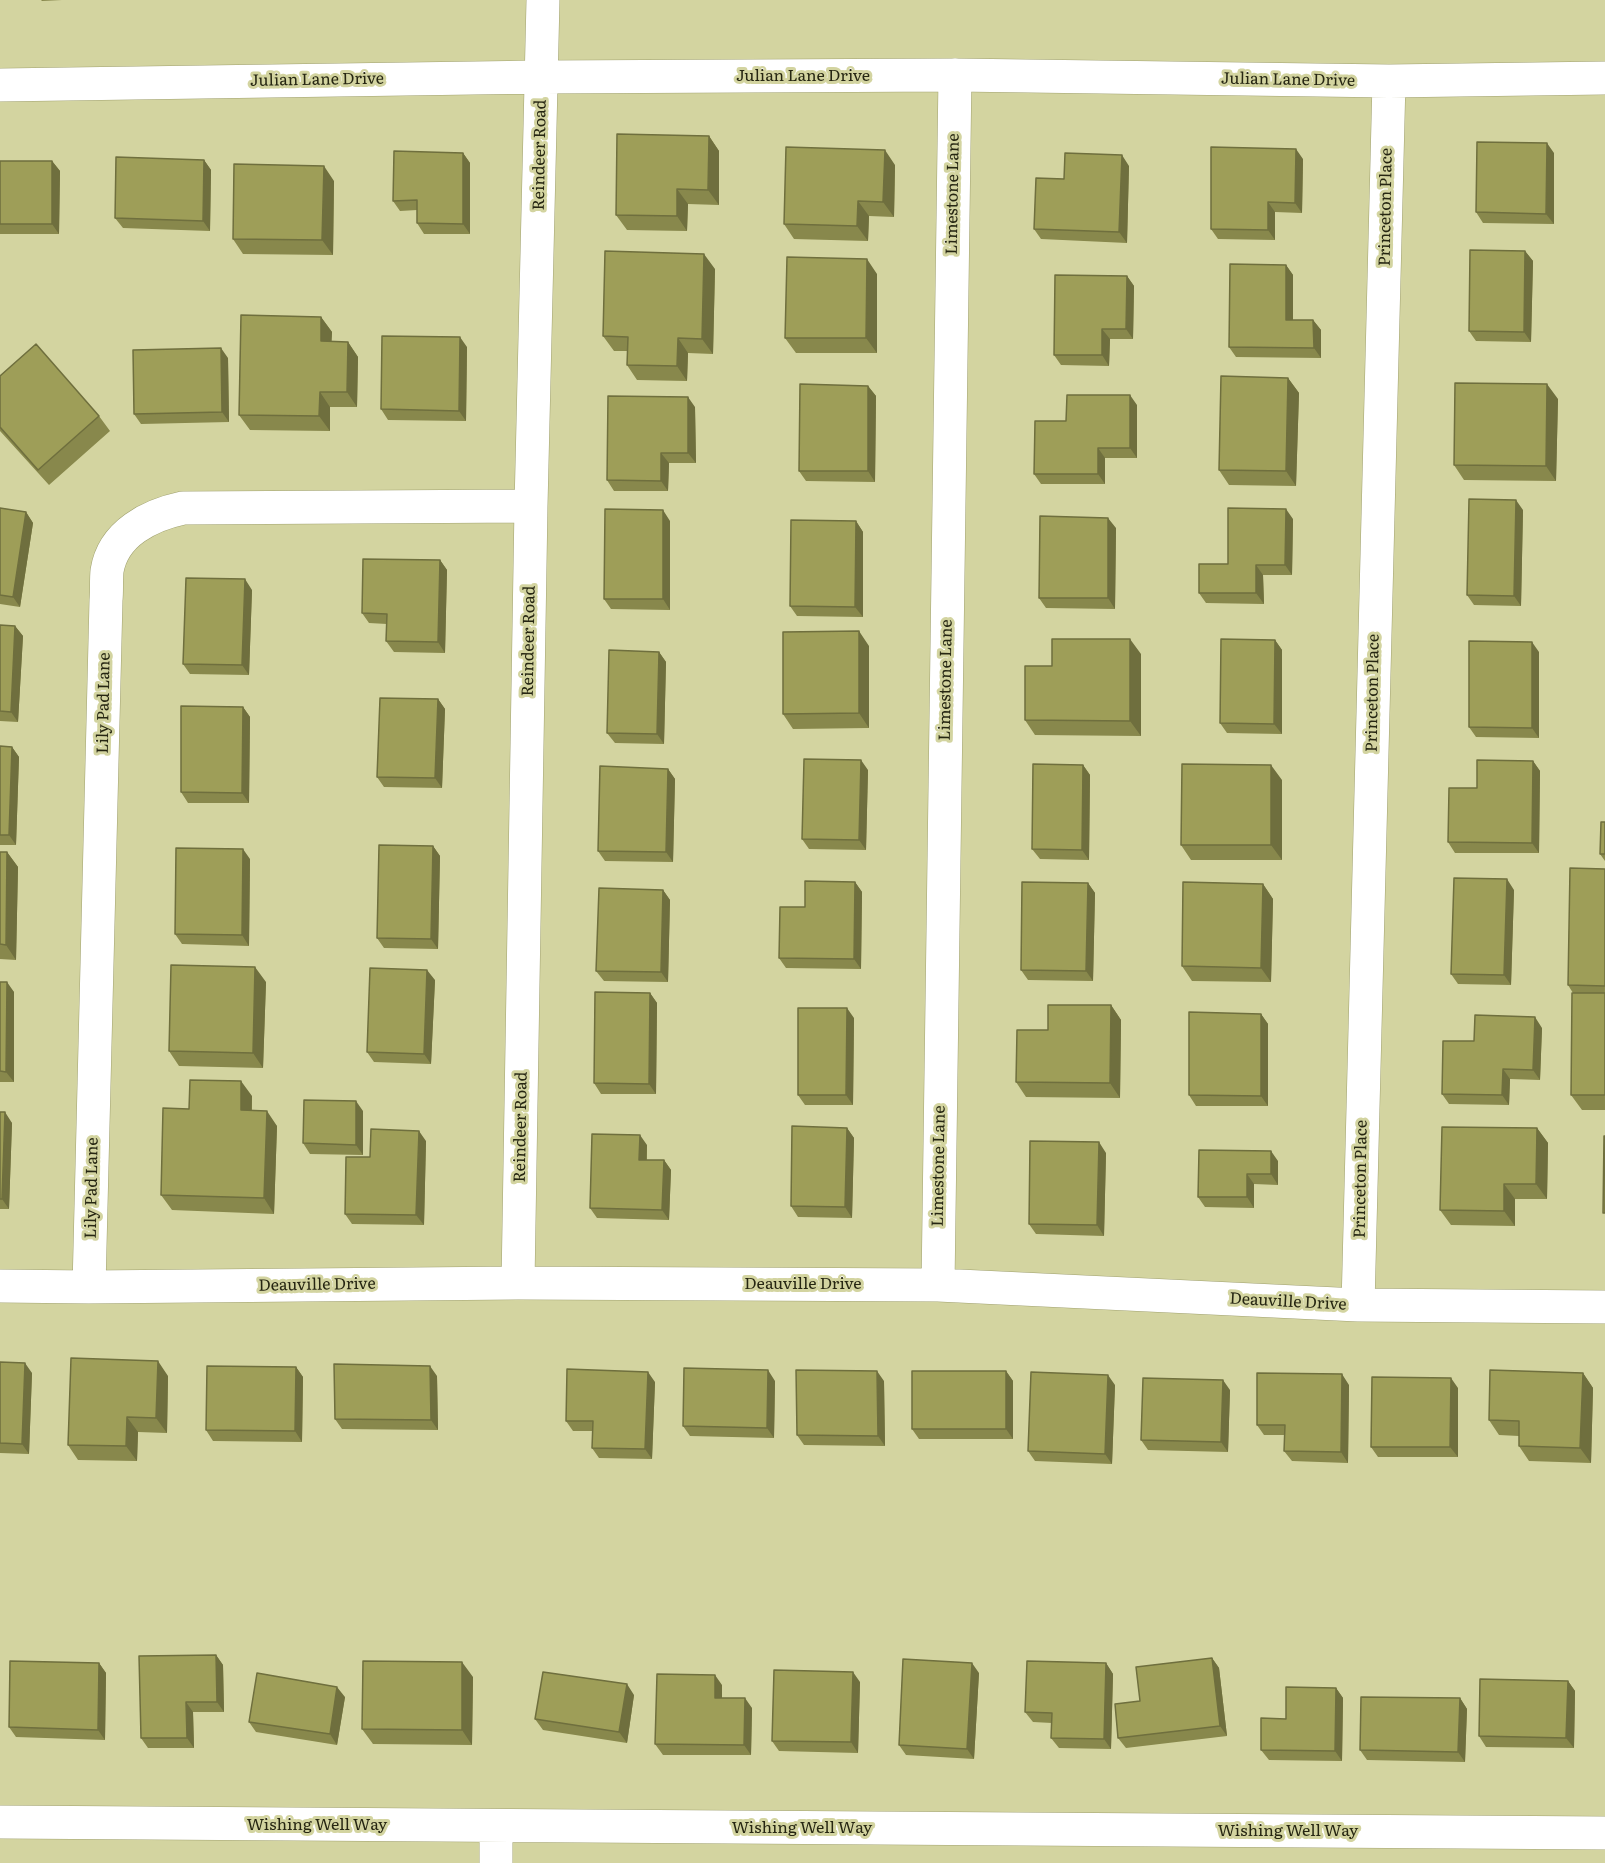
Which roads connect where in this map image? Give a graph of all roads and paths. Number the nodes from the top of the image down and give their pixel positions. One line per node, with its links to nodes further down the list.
1 (543, 0): 3 (street, Reindeer Road)
2 (955, 75): 3 (street, Julian Lane Drive); 5 (street, Julian Lane Drive); 9 (street, Limestone Lane)
3 (542, 77): 6 (street, Julian Lane Drive); 7 (street, Reindeer Road)
4 (1605, 78): 5 (street, Julian Lane Drive)
5 (1389, 81): 12 (street, Princeton Place)
6 (0, 85)
7 (531, 506): 8 (street, Reindeer Road); 11 (street, Lily Pad Lane)
8 (518, 1283): 9 (street, Deauville Drive); 11 (street, Deauville Drive)
9 (938, 1285): 12 (street, Deauville Drive)
10 (0, 1286): 11 (street, Deauville Drive)
11 (89, 1287)
12 (1358, 1305): 13 (street, Deauville Drive)
13 (1605, 1307)
14 (0, 1822): 15 (street, Wishing Well Way)
15 (496, 1827): 16 (street, Wishing Well Way); 17 (street)
16 (1605, 1833)
17 (496, 1863)

